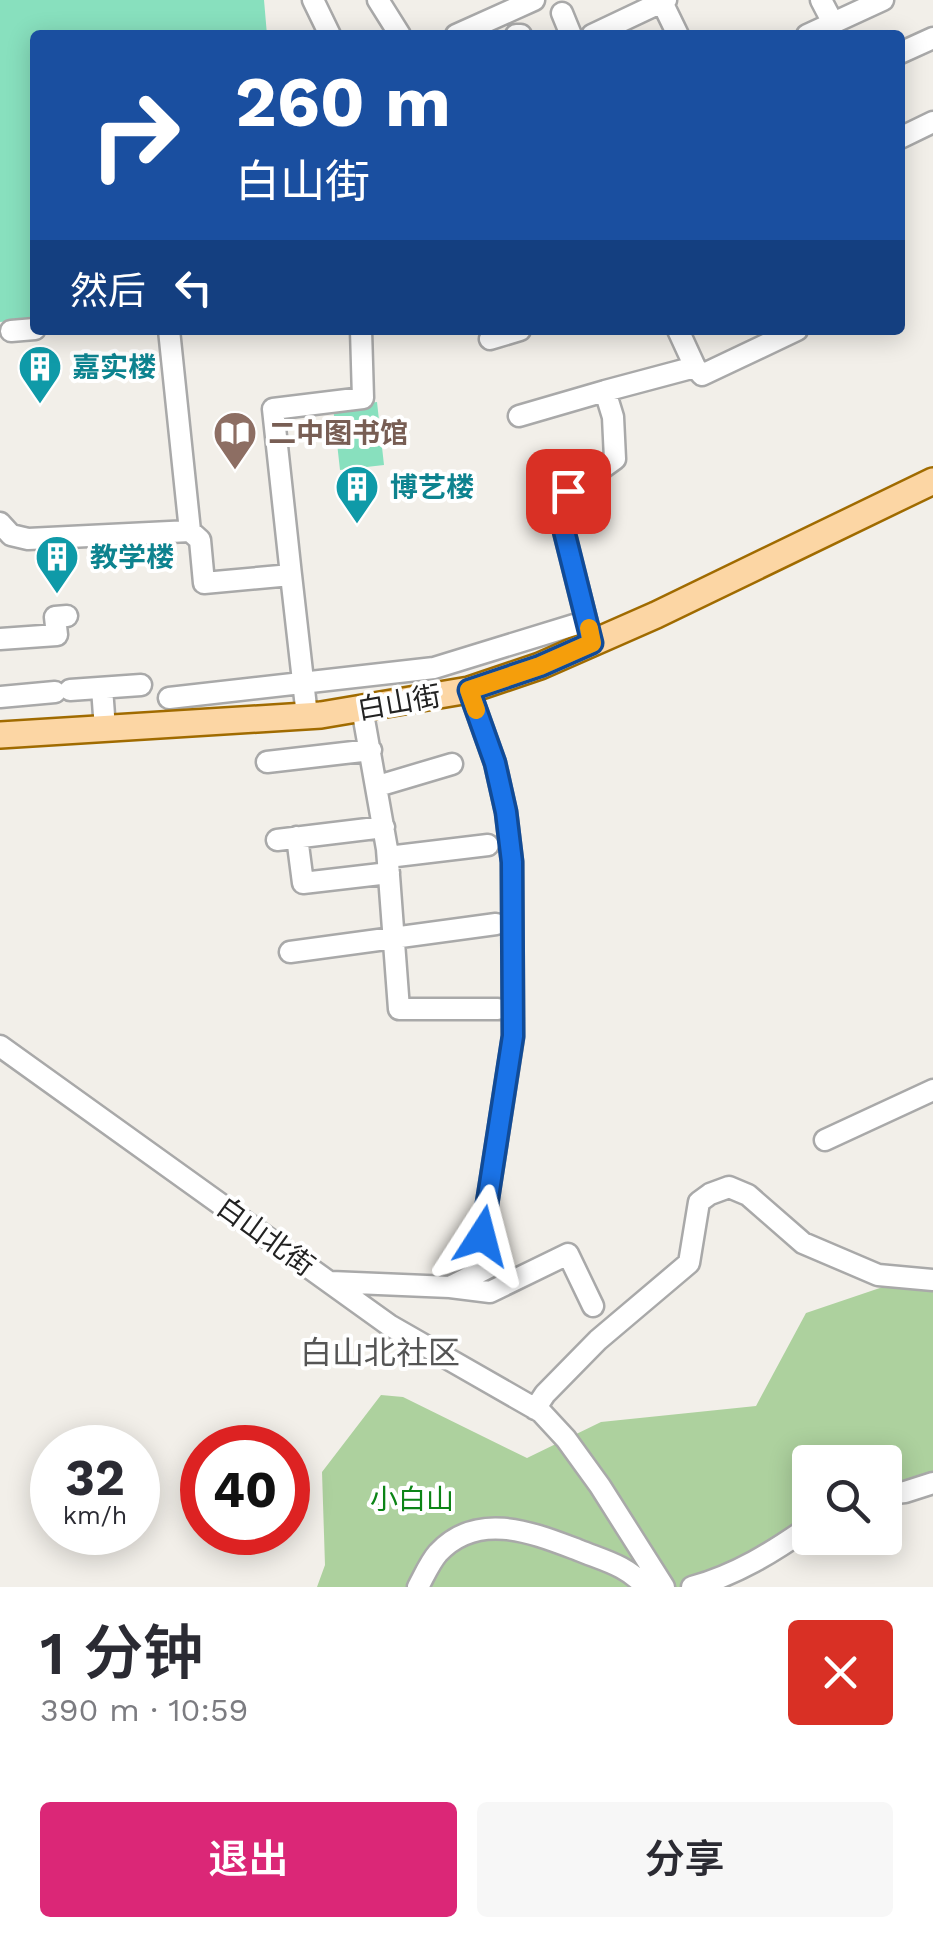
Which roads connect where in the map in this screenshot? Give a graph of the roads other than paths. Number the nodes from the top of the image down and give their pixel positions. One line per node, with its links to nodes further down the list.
1 (313, 0): 9 (street)
2 (378, 0): 10 (street)
3 (534, 0): 11 (street)
4 (821, 0): 8 (street)
5 (884, 0): 8 (street)
6 (663, 1): 13 (street); 14 (street)
7 (562, 13): 12 (street)
8 (833, 23): 15 (street)
9 (328, 30)
10 (397, 30)
11 (467, 30)
12 (570, 30)
13 (602, 30)
14 (676, 30)
15 (819, 30)
16 (933, 38): 17 (street)
17 (905, 50)
18 (933, 122): 19 (street)
19 (905, 136)
20 (30, 329): 21 (street)
21 (11, 331)
22 (170, 335): 33 (street)
23 (361, 335): 34 (street)
24 (503, 335): 27 (street)
25 (680, 335): 28 (street)
26 (786, 335): 28 (street)
27 (490, 339)
28 (696, 367): 29 (street)
29 (605, 390): 30 (street); 36 (street)
30 (519, 416)
31 (933, 481): 36 (main road, 白山街)
32 (0, 523): 33 (street)
33 (190, 532): 34 (street)
34 (291, 575): 38 (street)
35 (68, 616): 37 (street)
36 (583, 634): 38 (street); 41 (main road, 白山街)
37 (0, 638)
38 (304, 684): 43 (street); 45 (street)
39 (140, 685): 40 (street)
40 (102, 688): 42 (street); 46 (street)
41 (469, 690): 44 (main road, 白山街); 64 (street)
42 (0, 697)
43 (169, 698)
44 (362, 708): 45 (main road, 白山街); 48 (street)
45 (308, 716): 46 (main road, 白山街)
46 (105, 729): 47 (main road, 白山街)
47 (0, 734)
48 (370, 750): 49 (street); 51 (street)
49 (267, 762)
50 (452, 764): 51 (street)
51 (378, 786): 52 (street)
52 (384, 827): 54 (street); 54 (street)
53 (488, 845): 54 (street)
54 (388, 865): 56 (street)
55 (496, 924): 56 (street)
56 (394, 938): 57 (street); 58 (street)
57 (290, 952)
58 (498, 1009)
59 (0, 1046): 63 (street, 白山北街)
60 (933, 1090): 61 (street)
61 (825, 1140)
62 (933, 1280): 66 (street)
63 (329, 1282): 64 (street); 66 (street, 白山北街)
64 (450, 1287): 65 (street)
65 (593, 1306)
66 (538, 1410): 72 (street, 白山北街)
67 (933, 1484): 68 (street)
68 (902, 1492)
69 (792, 1539): 73 (street)
70 (418, 1587): 71 (street)
71 (646, 1587)
72 (664, 1587)
73 (692, 1587)

